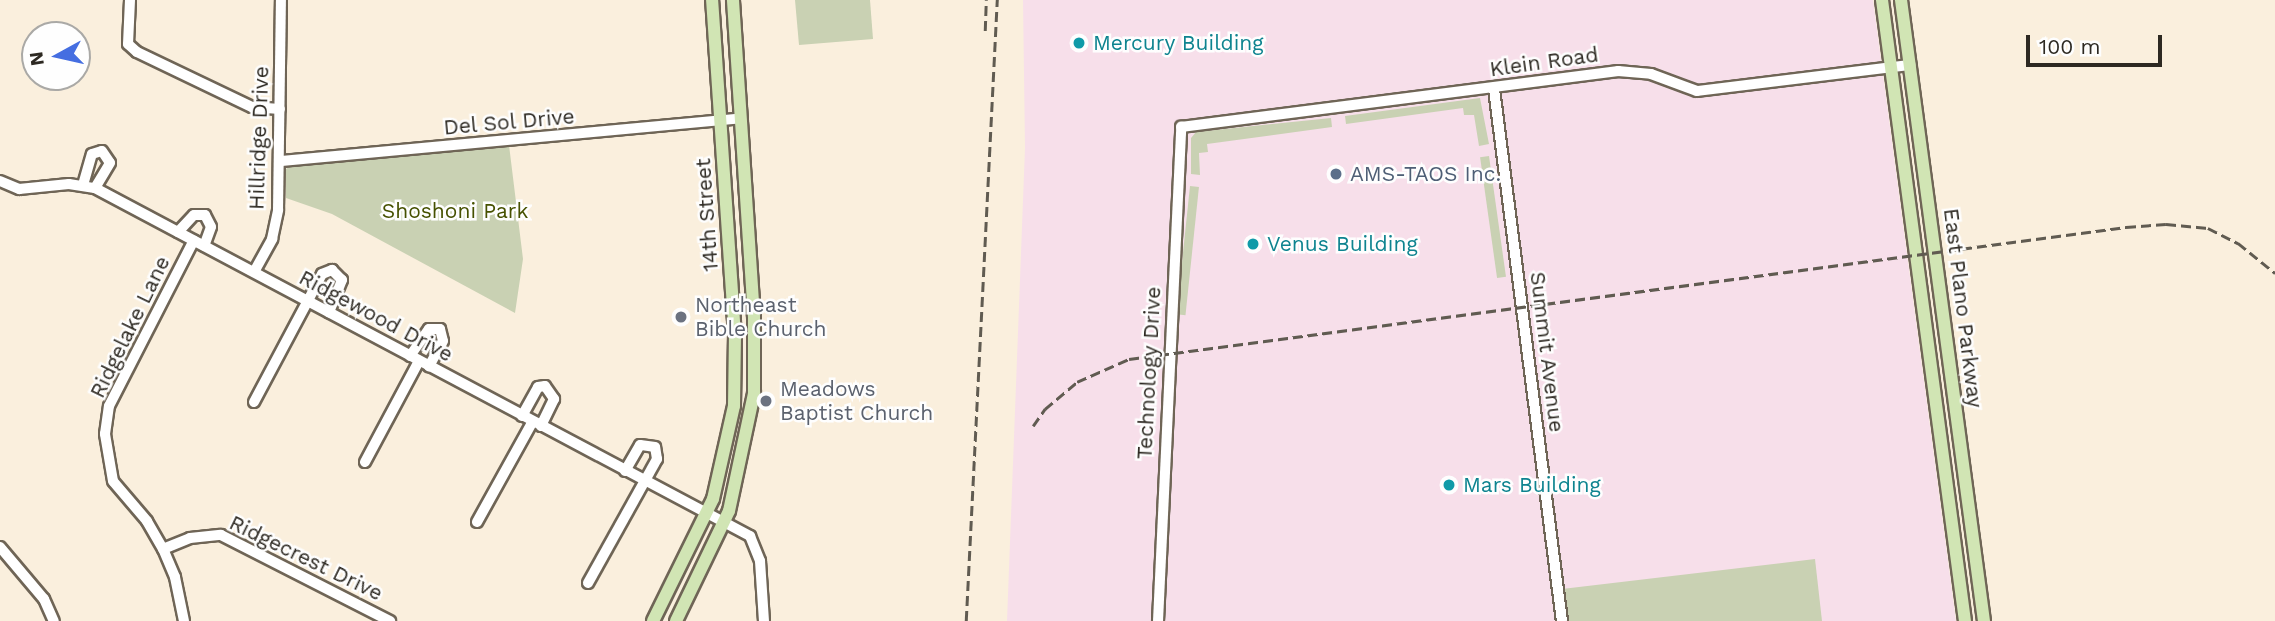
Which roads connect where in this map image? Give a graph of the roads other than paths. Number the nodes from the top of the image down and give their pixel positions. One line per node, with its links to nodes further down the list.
1 (131, 0): 10 (street)
2 (281, 0): 10 (street, Hillridge Drive)
3 (712, 0): 12 (main road, 14th Street)
4 (733, 0): 11 (main road, 14th Street)
5 (1882, 0): 8 (main road, East Plano Parkway)
6 (1901, 0): 7 (main road, East Plano Parkway)
7 (1910, 65): 8 (street, Klein Road); 23 (main road, East Plano Parkway)
8 (1892, 67): 9 (street, Klein Road); 24 (main road, East Plano Parkway)
9 (1493, 89): 13 (street, Klein Road); 54 (street, Summit Avenue)
10 (280, 109): 14 (street, Hillridge Drive)
11 (741, 118): 12 (street, Del Sol Drive); 20 (main road, 14th Street)
12 (720, 120): 14 (street, Del Sol Drive); 21 (main road, 14th Street)
13 (1181, 127): 53 (street, Technology Drive)
14 (281, 161): 22 (street, Hillridge Drive)
15 (1, 184): 16 (street, Ridgewood Drive)
16 (83, 185): 17 (street, Ridgewood Drive); 17 (street)
17 (95, 188): 18 (street, Ridgewood Drive)
18 (178, 232): 19 (street, Ridgewood Drive); 19 (street, Ridgelake Lane)
19 (199, 243): 22 (street, Ridgewood Drive); 42 (street, Ridgelake Lane)
20 (750, 254): 21 (main road); 32 (main road, 14th Street)
21 (729, 256): 31 (main road, 14th Street)
22 (254, 272): 25 (street, Ridgewood Drive)
23 (1942, 282): 24 (main road); 28 (main road, East Plano Parkway)
24 (1922, 284): 29 (main road, East Plano Parkway)
25 (308, 301): 26 (street, Ridgewood Drive); 26 (street); 30 (street)
26 (329, 313): 27 (street, Ridgewood Drive)
27 (419, 361): 33 (street, Ridgewood Drive); 35 (street)
28 (1955, 399): 29 (main road); 43 (main road, East Plano Parkway)
29 (1936, 401): 45 (main road, East Plano Parkway)
30 (254, 402)
31 (733, 412): 32 (main road); 38 (main road, 14th Street)
32 (751, 414): 40 (main road, 14th Street)
33 (522, 416): 34 (street, Ridgewood Drive); 34 (street)
34 (537, 424): 36 (street, Ridgewood Drive); 39 (street)
35 (365, 463)
36 (625, 471): 37 (street, Ridgewood Drive); 37 (street)
37 (644, 481): 38 (street, Ridgewood Drive); 46 (street)
38 (707, 515): 40 (street, Ridgewood Drive); 50 (main road, 14th Street)
39 (477, 522)
40 (724, 523): 51 (main road, 14th Street); 52 (street, Ridgewood Drive)
41 (0, 547): 44 (street)
42 (163, 549): 48 (street, Ridgelake Lane); 49 (street, Ridgecrest Drive)
43 (1977, 562): 45 (main road); 56 (main road, East Plano Parkway)
44 (4, 563): 47 (street)
45 (1958, 565): 55 (main road, East Plano Parkway)
46 (588, 583)
47 (54, 621)
48 (184, 621)
49 (390, 621)
50 (653, 621)
51 (676, 621)
52 (764, 621)
53 (1158, 621)
54 (1562, 621)
55 (1965, 621)
56 (1984, 621)

